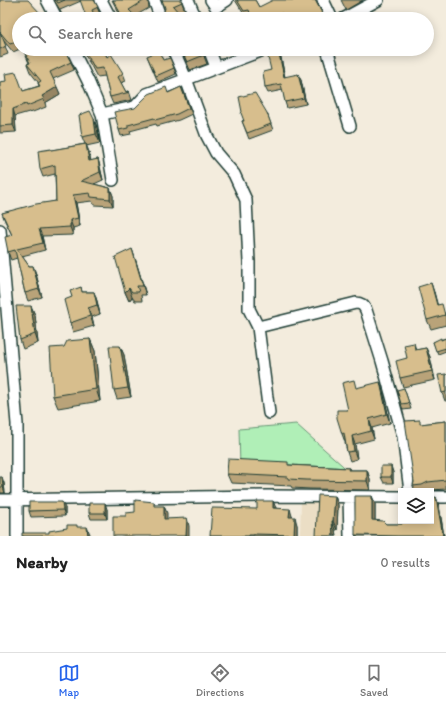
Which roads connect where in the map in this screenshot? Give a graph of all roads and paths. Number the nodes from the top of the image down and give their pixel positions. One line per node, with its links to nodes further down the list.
1 (47, 0): 9 (street)
2 (101, 0): 10 (street)
3 (154, 0): 11 (street)
4 (188, 0): 12 (street)
5 (211, 0): 6 (street)
6 (227, 0)
7 (323, 0): 13 (street)
8 (378, 0): 14 (street)
9 (53, 12)
10 (107, 12)
11 (158, 12)
12 (193, 12)
13 (329, 12)
14 (355, 12)
15 (76, 56): 22 (street)
16 (176, 56): 21 (street)
17 (212, 56): 20 (street)
18 (247, 56): 20 (street)
19 (329, 56): 23 (street)
20 (216, 67): 21 (street)
21 (186, 79): 22 (street); 26 (street)
22 (102, 114): 24 (street)
23 (350, 126)
24 (113, 180)
25 (0, 230): 34 (street)
26 (258, 327): 27 (street); 28 (street)
27 (269, 413)
28 (410, 488)
29 (349, 497): 30 (street); 34 (street); 36 (street)
30 (398, 497)
31 (434, 497): 32 (street)
32 (446, 497)
33 (0, 500): 34 (street)
34 (17, 500): 35 (street)
35 (17, 536)
36 (350, 536)

